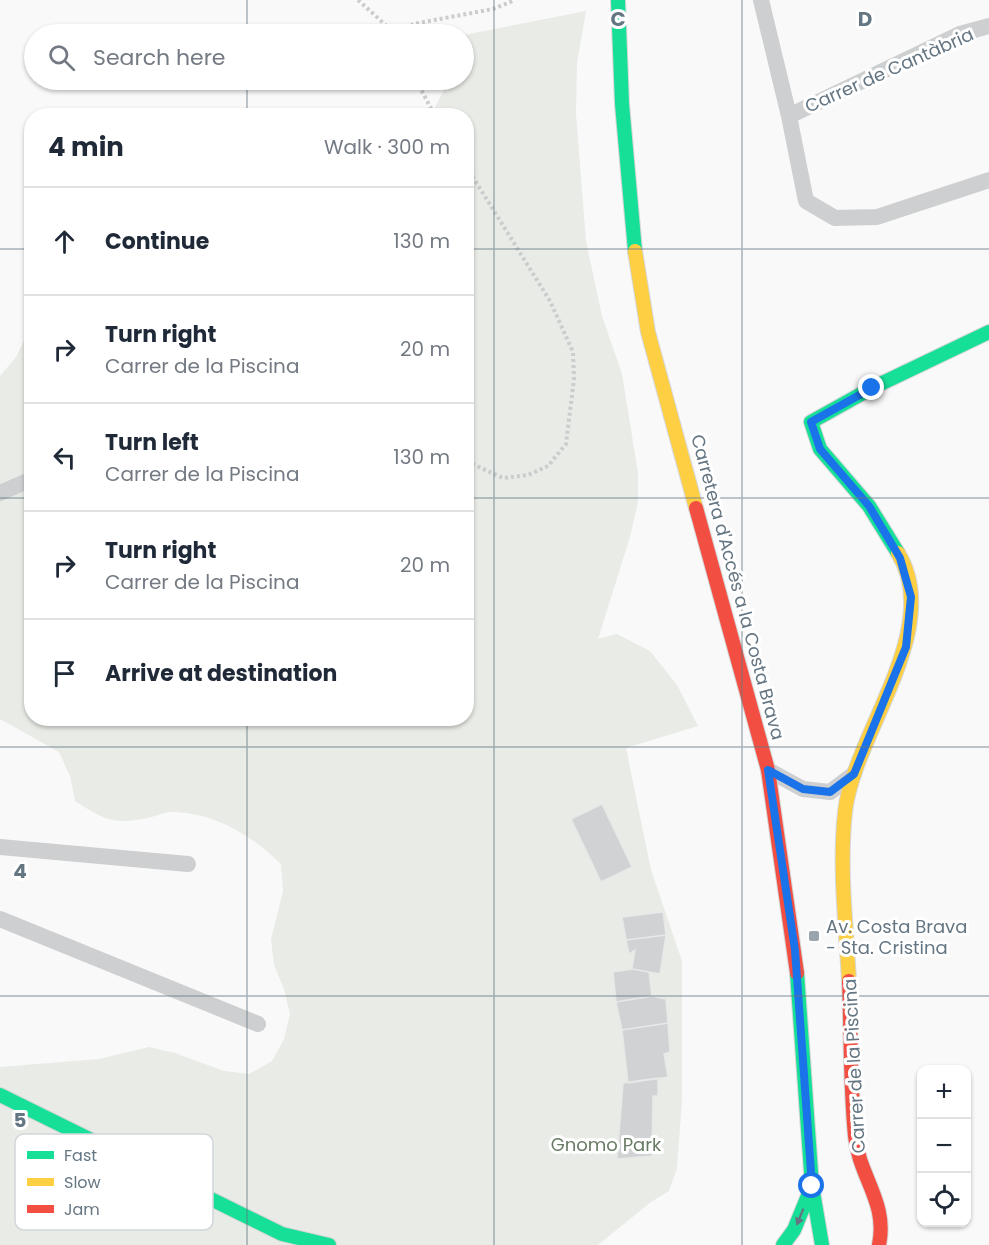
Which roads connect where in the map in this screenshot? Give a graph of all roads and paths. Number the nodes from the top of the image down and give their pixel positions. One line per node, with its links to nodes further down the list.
1 (358, 0): 5 (path)
2 (515, 0): 6 (path)
3 (618, 0): 17 (street, Carretera d'Accés a la Costa Brava)
4 (760, 0): 10 (street)
5 (384, 24)
6 (413, 24)
7 (989, 26): 10 (street, Carrer de Cantàbria)
8 (421, 90): 9 (path)
9 (431, 108)
10 (789, 116): 12 (street)
11 (474, 179): 14 (path)
12 (989, 180)
13 (989, 332): 18 (street, Carrer de la Piscina)
14 (474, 465)
15 (24, 482): 16 (street)
16 (0, 493)
17 (768, 770): 18 (street); 25 (street, Carretera d'Accés a la Costa Brava)
18 (854, 774): 30 (street, Carrer de la Piscina)
19 (0, 847): 20 (street)
20 (188, 864)
21 (0, 919): 22 (street)
22 (258, 1024)
23 (0, 1095): 24 (street)
24 (79, 1134)
25 (812, 1186): 28 (street, one-way to 28); 29 (street, Carretera d'Accés a la Costa Brava)
26 (213, 1200): 27 (street)
27 (329, 1245)
28 (783, 1245)
29 (822, 1245)
30 (879, 1245)

